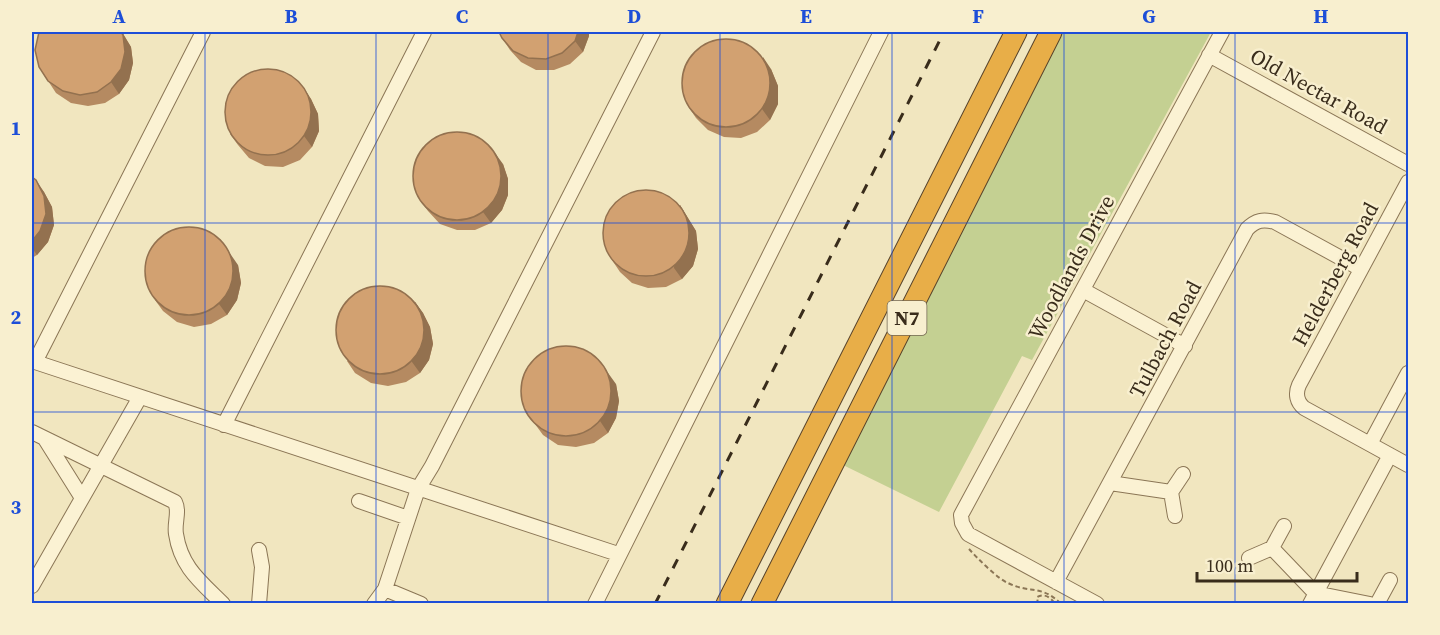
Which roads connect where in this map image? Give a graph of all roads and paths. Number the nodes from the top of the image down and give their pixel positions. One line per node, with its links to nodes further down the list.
1 (203, 32): 14 (street)
2 (424, 32): 17 (street)
3 (652, 32): 26 (street)
4 (881, 32): 36 (street)
5 (1016, 32): 48 (highway, N7)
6 (1051, 32): 49 (highway, N7)
7 (1222, 32): 8 (street, Woodlands Drive)
8 (1209, 55): 9 (street, Old Nectar Road); 12 (street, Woodlands Drive)
9 (1408, 164)
10 (1408, 182): 11 (street, Helderberg Road)
11 (1361, 269): 13 (street, Tulbach Road); 20 (street, Helderberg Road)
12 (1083, 290): 13 (street); 39 (street, Woodlands Drive)
13 (1185, 346): 25 (street, Tulbach Road)
14 (33, 362): 16 (street)
15 (1408, 373): 20 (street)
16 (140, 397): 17 (street); 23 (street)
17 (224, 425): 26 (street)
18 (32, 432): 19 (street)
19 (45, 439): 23 (street); 28 (street)
20 (1370, 444): 21 (street)
21 (1390, 455): 22 (street); 42 (street)
22 (1408, 465)
23 (101, 466): 28 (street); 43 (street)
24 (1183, 474): 27 (street)
25 (1110, 483): 27 (street); 39 (street, Tulbach Road)
26 (418, 489): 31 (street); 36 (street)
27 (1171, 492): 30 (street)
28 (82, 498): 40 (street)
29 (359, 501): 31 (street)
30 (1175, 516)
31 (408, 518): 41 (street)
32 (1284, 526): 34 (street)
33 (965, 543): 52 (path)
34 (1272, 548): 37 (street); 42 (street)
35 (259, 550): 44 (street)
36 (618, 554): 47 (street)
37 (1249, 558)
38 (1390, 580): 55 (street)
39 (1056, 582): 53 (street)
40 (32, 586)
41 (385, 589): 45 (street); 46 (street)
42 (1312, 598): 54 (street)
43 (223, 603)
44 (259, 603)
45 (374, 603)
46 (421, 603)
47 (595, 603)
48 (728, 603)
49 (762, 603)
50 (1038, 603): 51 (path)
51 (1055, 603)
52 (1061, 603)
53 (1096, 603)
54 (1370, 603)
55 (1377, 603)

